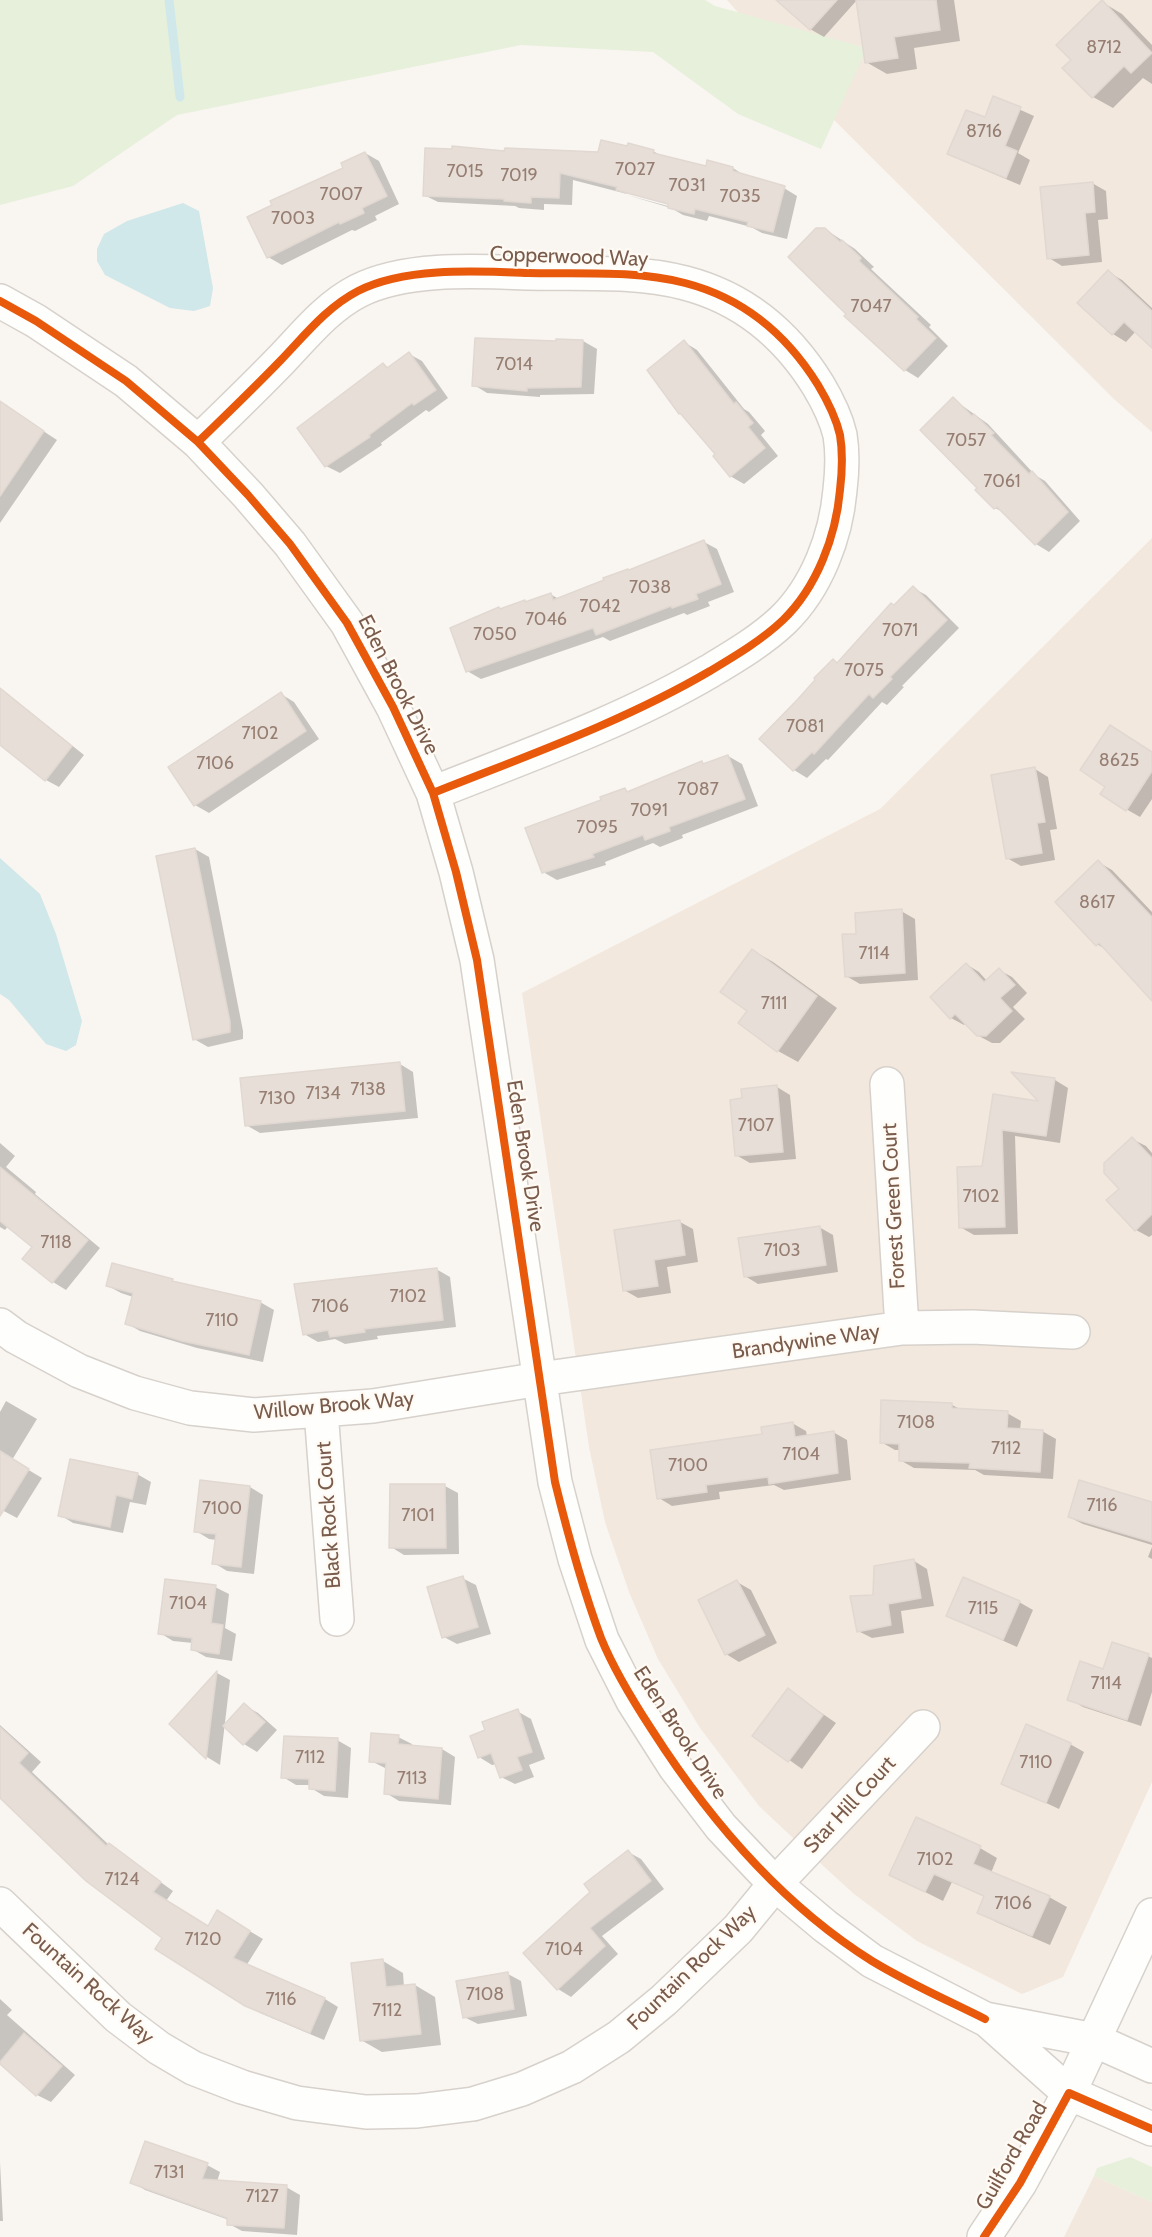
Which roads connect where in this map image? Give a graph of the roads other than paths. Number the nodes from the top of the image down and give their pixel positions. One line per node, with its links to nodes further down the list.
1 (0, 301): 2 (street, Eden Brook Drive)
2 (198, 442): 3 (street, Eden Brook Drive); 3 (street, Copperwood Way)
3 (433, 793): 8 (street, Eden Brook Drive)
4 (887, 1084): 6 (street, Forest Green Court)
5 (0, 1325): 9 (street, Willow Brook Way)
6 (902, 1328): 7 (street, Brandywine Way); 8 (street, Brandywine Way)
7 (1073, 1332)
8 (540, 1379): 9 (street, Willow Brook Way); 12 (street, Eden Brook Drive)
9 (321, 1411): 10 (street, Black Rock Court)
10 (337, 1620)
11 (923, 1726): 12 (street, Star Hill Court)
12 (775, 1884): 13 (street, Fountain Rock Way); 15 (street, Eden Brook Drive)
13 (0, 1904)
14 (1152, 1915): 16 (street, Guilford Road)
15 (985, 2019): 16 (street, Eden Brook Drive); 18 (street, Eden Brook Drive)
16 (1094, 2040): 17 (street, Eden Brook Drive); 18 (street, Guilford Road)
17 (1152, 2066)
18 (1069, 2093): 19 (street, Eden Brook Drive); 20 (street, Guilford Road)
19 (1152, 2129)
20 (984, 2237)

